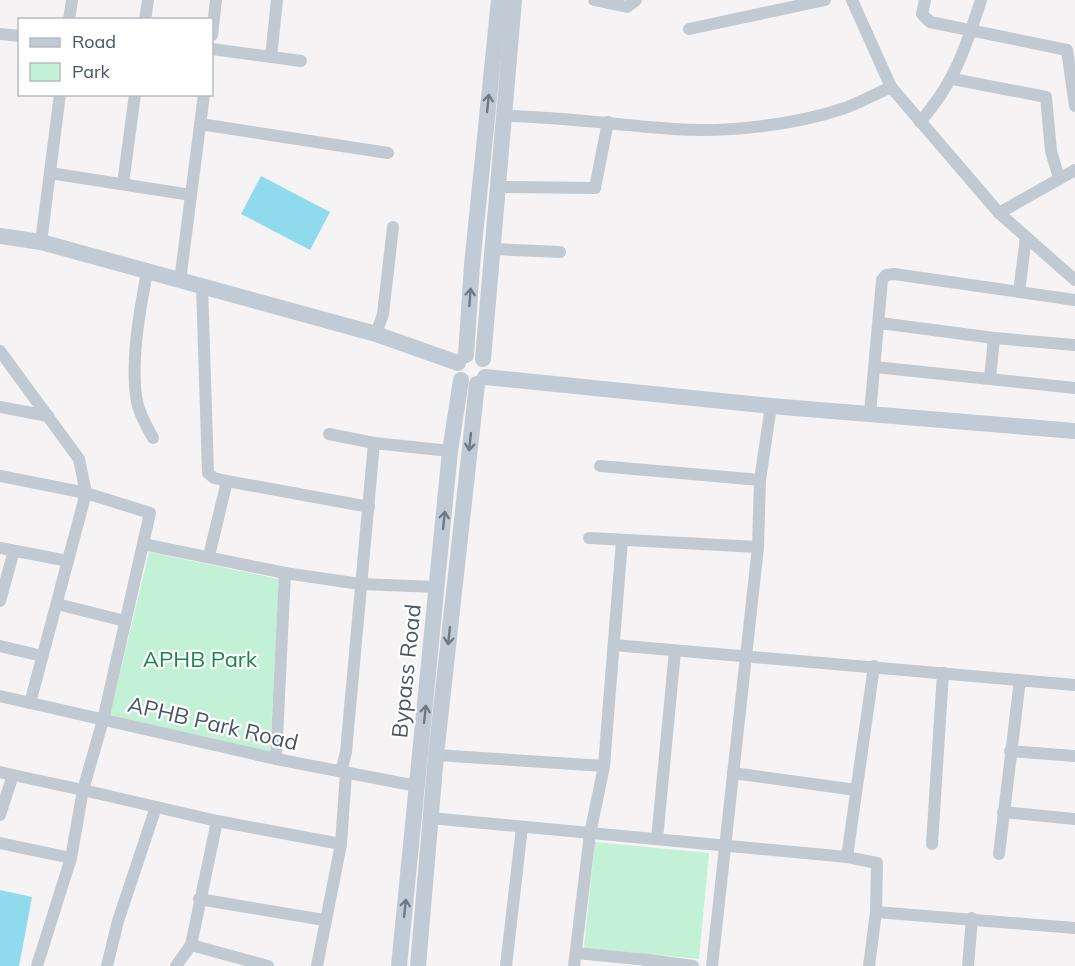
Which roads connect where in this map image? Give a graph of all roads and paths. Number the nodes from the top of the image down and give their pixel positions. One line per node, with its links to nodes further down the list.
1 (72, 0): 13 (street)
2 (148, 0): 14 (street)
3 (216, 0): 15 (street)
4 (277, 0): 21 (street)
5 (499, 0): 58 (main road, one-way to 5)
6 (514, 0): 29 (main road)
7 (594, 0): 8 (street)
8 (636, 0)
9 (825, 0): 16 (street)
10 (852, 0): 24 (street)
11 (925, 0): 17 (street)
12 (981, 0): 17 (street)
13 (69, 18)
14 (145, 18)
15 (213, 26)
16 (689, 29)
17 (970, 32): 23 (street); 28 (street)
18 (0, 34): 19 (street)
19 (18, 36)
20 (213, 49): 21 (street)
21 (271, 57): 22 (street)
22 (301, 61)
23 (953, 79): 31 (street); 36 (street)
24 (891, 87): 30 (street); 31 (street)
25 (60, 96): 35 (street)
26 (135, 96): 37 (street)
27 (204, 96): 32 (street)
28 (1075, 106)
29 (505, 116): 30 (street); 38 (main road)
30 (608, 122): 38 (street)
31 (920, 122): 40 (street)
32 (200, 124): 33 (street); 39 (street)
33 (388, 153)
34 (1075, 170): 36 (street)
35 (50, 172): 37 (street); 44 (street)
36 (1059, 178): 40 (street)
37 (123, 184): 39 (street)
38 (499, 188): 45 (main road)
39 (191, 195): 49 (street)
40 (999, 213): 43 (street)
41 (393, 227): 54 (street)
42 (0, 236): 44 (main road)
43 (1026, 237): 48 (street); 51 (street)
44 (41, 242): 47 (main road)
45 (493, 249): 46 (street); 59 (main road)
46 (560, 252)
47 (147, 272): 49 (main road); 70 (street)
48 (1075, 280)
49 (180, 281): 50 (main road)
50 (202, 286): 54 (main road); 76 (street)
51 (1019, 292): 52 (street); 53 (street)
52 (1075, 300)
53 (880, 324): 55 (street); 60 (street)
54 (376, 334): 58 (main road)
55 (994, 338): 56 (street); 61 (street)
56 (1075, 345)
57 (0, 351): 67 (street)
58 (462, 359): 59 (main road); 62 (main road)
59 (483, 359): 62 (main road)
60 (875, 367): 61 (street); 66 (street)
61 (990, 378): 63 (street)
62 (474, 380): 64 (main road); 72 (main road, Bypass Road); 106 (main road, Bypass Road, one-way to 106)
63 (1075, 388)
64 (771, 406): 66 (main road); 75 (street)
65 (0, 407): 67 (street)
66 (870, 413): 68 (main road)
67 (48, 416): 77 (street)
68 (1075, 431)
69 (329, 434): 71 (street)
70 (153, 438)
71 (374, 443): 72 (street); 78 (street)
72 (450, 451): 89 (main road, Bypass Road, one-way to 72)
73 (600, 466): 75 (street)
74 (0, 476): 77 (street)
75 (760, 480): 82 (street)
76 (226, 481): 78 (street); 85 (street)
77 (86, 493): 81 (street); 86 (street)
78 (369, 507): 88 (street)
79 (589, 538): 80 (street)
80 (622, 540): 82 (street); 93 (street)
81 (143, 544): 85 (street); 92 (street)
82 (758, 547): 96 (street)
83 (0, 549): 84 (street)
84 (14, 551): 86 (street); 90 (street)
85 (209, 556): 87 (street)
86 (68, 561): 91 (street)
87 (285, 573): 88 (street); 108 (street)
88 (360, 584): 89 (street); 111 (street)
89 (437, 587): 114 (main road, Bypass Road, one-way to 89)
90 (0, 602)
91 (57, 604): 92 (street); 97 (street)
92 (125, 621): 104 (street)
93 (614, 645): 95 (street); 109 (street)
94 (0, 646): 97 (street)
95 (675, 651): 96 (street); 125 (street)
96 (746, 654): 98 (street); 112 (street)
97 (42, 656): 103 (street)
98 (874, 666): 99 (street); 116 (street)
99 (943, 673): 100 (street); 128 (street)
100 (1020, 680): 101 (street); 105 (street)
101 (1075, 685)
102 (0, 696): 103 (street, APHB Park Road)
103 (30, 703): 104 (street, APHB Park Road)
104 (103, 720): 108 (street, APHB Park Road); 115 (street)
105 (1010, 751): 107 (street); 118 (street)
106 (436, 755): 109 (street); 120 (main road, Bypass Road)
107 (1075, 756)
108 (276, 759): 111 (street, APHB Park Road)
109 (604, 766): 124 (street)
110 (0, 772): 113 (street)
111 (344, 773): 114 (street, APHB Park Road); 127 (street)
112 (733, 773): 116 (street); 129 (street)
113 (13, 775): 115 (street); 119 (street)
114 (417, 786): 147 (main road, Bypass Road, one-way to 114)
115 (83, 790): 117 (street); 132 (street)
116 (856, 790): 131 (street)
117 (156, 807): 122 (street); 143 (street)
118 (1004, 812): 121 (street); 130 (street)
119 (0, 815)
120 (430, 818): 123 (street); 148 (main road, Bypass Road)
121 (1075, 819)
122 (217, 821): 127 (street); 133 (street)
123 (522, 827): 124 (street); 149 (street)
124 (590, 834): 125 (street); 139 (street)
125 (657, 839): 129 (street)
126 (0, 843): 132 (street)
127 (340, 844): 136 (street)
128 (932, 844)
129 (724, 845): 131 (street); 151 (street)
130 (999, 854)
131 (847, 857): 134 (street)
132 (71, 858): 142 (street)
133 (199, 899): 136 (street); 138 (street)
134 (876, 912): 135 (street); 152 (street)
135 (972, 918): 137 (street); 153 (street)
136 (324, 920): 146 (street)
137 (1075, 928)
138 (191, 945): 140 (street); 144 (street)
139 (575, 960): 141 (street)
140 (223, 961): 145 (street)
141 (648, 963): 150 (street)
142 (37, 966)
143 (107, 966)
144 (176, 966)
145 (268, 966)
146 (317, 966)
147 (399, 966)
148 (418, 966)
149 (506, 966)
150 (693, 966)
151 (712, 966)
152 (868, 966)
153 (968, 966)

